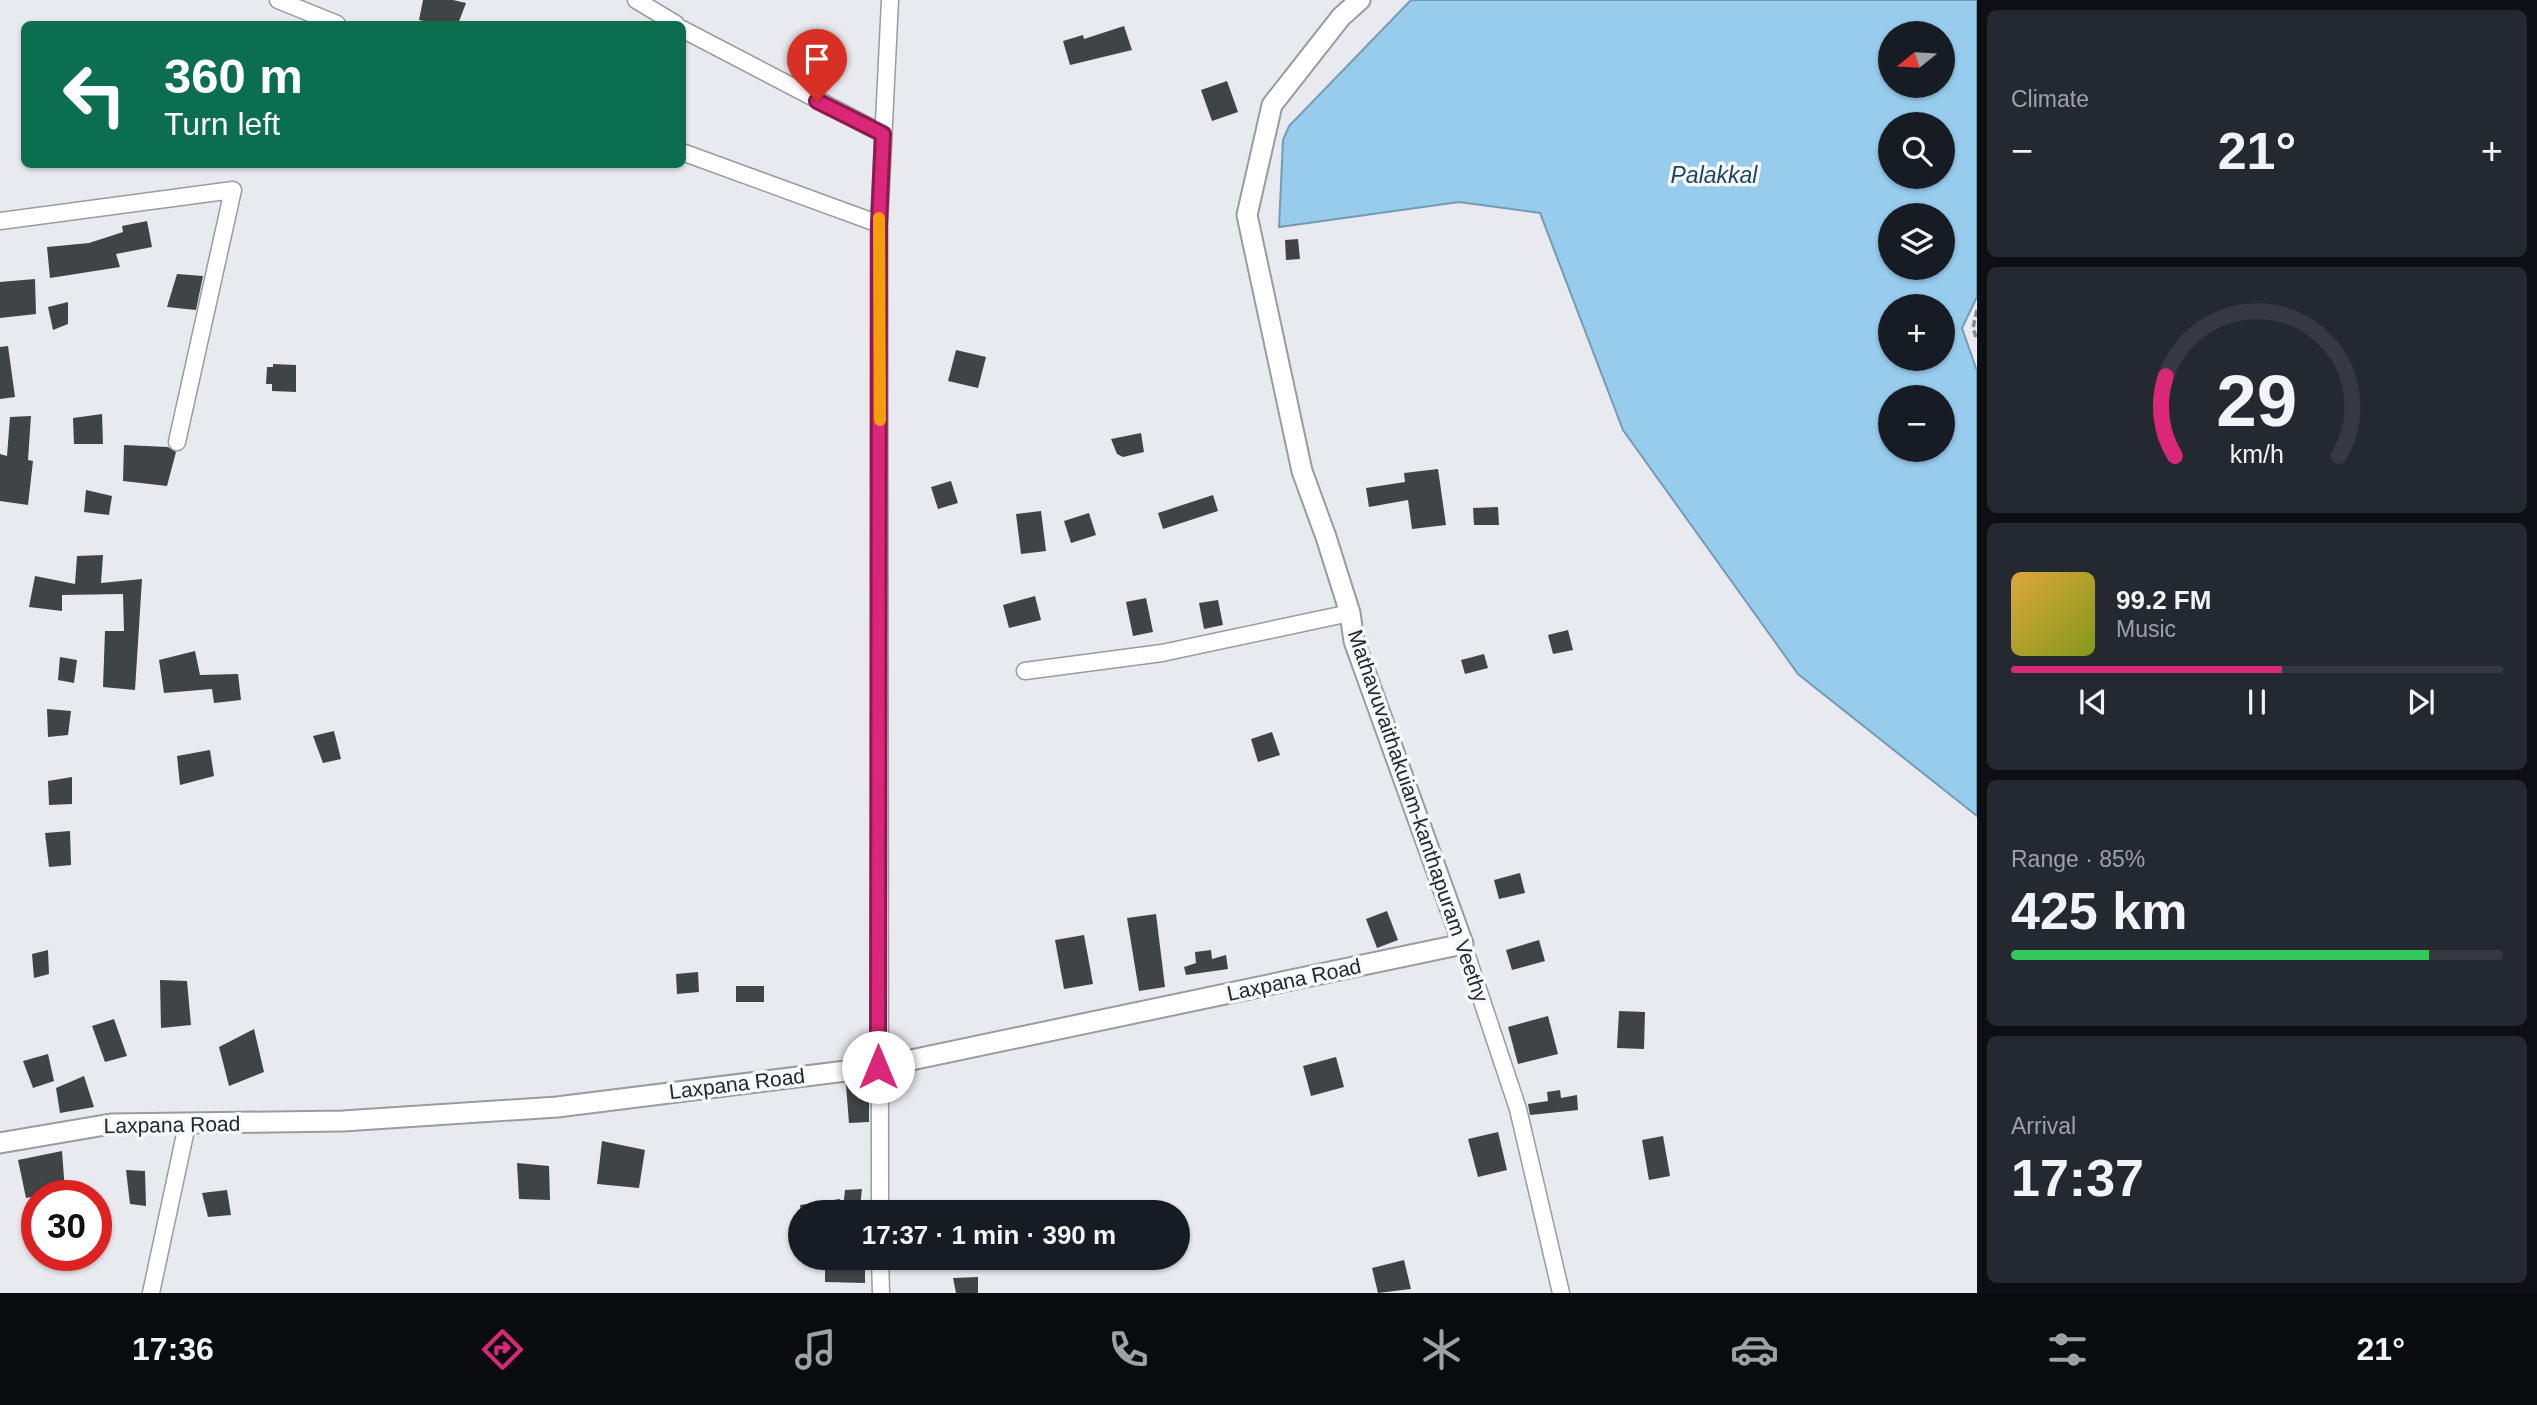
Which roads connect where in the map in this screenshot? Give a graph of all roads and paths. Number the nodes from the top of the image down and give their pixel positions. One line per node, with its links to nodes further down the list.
1 (278, 0): 5 (street)
2 (636, 0): 6 (street)
3 (890, 0): 8 (street)
4 (1360, 0): 15 (street, Mathavuvaithakuiam-kanthapuram Veethy)
5 (330, 21)
6 (671, 21)
7 (686, 31): 8 (street)
8 (883, 134): 11 (street)
9 (686, 153): 11 (street)
10 (0, 221): 14 (street)
11 (879, 224): 18 (street)
12 (1977, 310): 13 (path)
13 (1977, 340)
14 (177, 442)
15 (1350, 613): 16 (street); 17 (street, Mathavuvaithakuiam-kanthapuram Veethy)
16 (1025, 671)
17 (1463, 944): 18 (street, Laxpana Road); 25 (street, Mathavuvaithakuiam-kanthapuram Veethy)
18 (878, 1067): 19 (street, Laxpana Road); 21 (street)
19 (187, 1125): 20 (street, Laxpana Road); 23 (street)
20 (0, 1143)
21 (880, 1200)
22 (880, 1270): 24 (street)
23 (151, 1293)
24 (881, 1293)
25 (1562, 1293)

